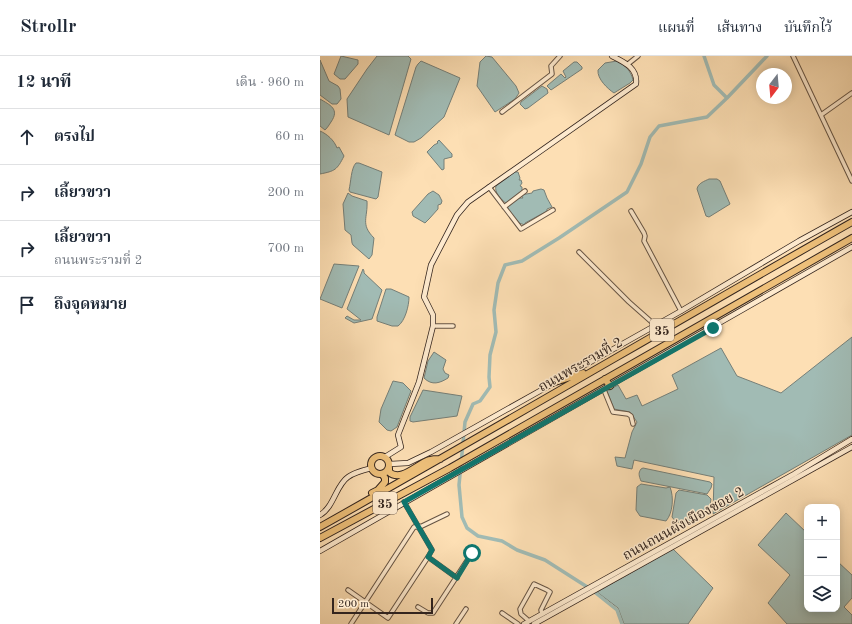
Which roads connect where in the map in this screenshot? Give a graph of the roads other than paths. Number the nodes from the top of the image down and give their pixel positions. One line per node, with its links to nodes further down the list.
1 (560, 56): 7 (street)
2 (613, 56): 5 (main road)
3 (638, 56): 5 (street)
4 (793, 56): 8 (street)
5 (628, 64): 10 (main road)
6 (852, 93): 8 (street)
7 (502, 112)
8 (821, 115): 9 (street)
9 (852, 181)
10 (490, 187): 12 (street); 21 (main road)
11 (526, 191): 12 (street)
12 (504, 206): 13 (street)
13 (552, 210)
14 (631, 211): 20 (street)
15 (852, 212): 20 (main road, ถนนพระรามที่ 2 / 35)
16 (852, 222): 24 (highway, ถนนพระรามที่ 2 / 35)
17 (852, 238): 25 (highway, ถนนพระรามที่ 2 / 35)
18 (852, 247): 27 (main road, 35)
19 (579, 252): 23 (street)
20 (682, 311): 23 (main road, ถนนพระรามที่ 2 / 35)
21 (433, 326): 22 (street); 31 (main road)
22 (453, 326)
23 (655, 326): 26 (main road, ถนนพระรามที่ 2 / 35)
24 (599, 367): 26 (highway); 32 (highway, ถนนพระรามที่ 2 / 35)
25 (606, 379): 27 (highway); 43 (highway, ถนนพระรามที่ 2 / 35)
26 (552, 384): 33 (main road, ถนนพระรามที่ 2 / 35)
27 (607, 388): 28 (street); 37 (main road, 35)
28 (633, 424)
29 (852, 439): 34 (main road, ถนนถนนผังเมืองซอย 2)
30 (852, 448): 34 (main road, ถนนถนนผังเมืองซอย 2)
31 (385, 457): 33 (highway); 35 (highway)
32 (441, 459): 33 (highway); 40 (highway, ถนนพระรามที่ 2 / 35)
33 (389, 466): 36 (highway)
34 (812, 467): 49 (main road, ถนนถนนผังเมืองซอย 2)
35 (372, 468): 36 (highway); 39 (main road)
36 (382, 474): 40 (highway)
37 (404, 502): 41 (street); 44 (main road, 35)
38 (447, 514): 41 (street)
39 (320, 515)
40 (338, 516): 42 (highway, ถนนพระรามที่ 2 / 35)
41 (418, 526): 46 (street); 50 (street)
42 (320, 527)
43 (320, 539)
44 (320, 551)
45 (472, 553): 47 (street)
46 (428, 557): 47 (street); 50 (street)
47 (457, 578): 51 (street)
48 (348, 590): 50 (street)
49 (584, 593): 54 (main road, ถนนถนนผังเมืองซอย 2); 59 (main road, ถนนถนนผังเมืองซอย 2)
50 (365, 602): 56 (street)
51 (418, 607)
52 (466, 609): 57 (street)
53 (502, 613): 58 (street)
54 (542, 614): 55 (main road, ถนนถนนผังเมืองซอย 2); 55 (street)
55 (526, 623)
56 (351, 624)
57 (456, 624)
58 (518, 624)
59 (534, 624)

